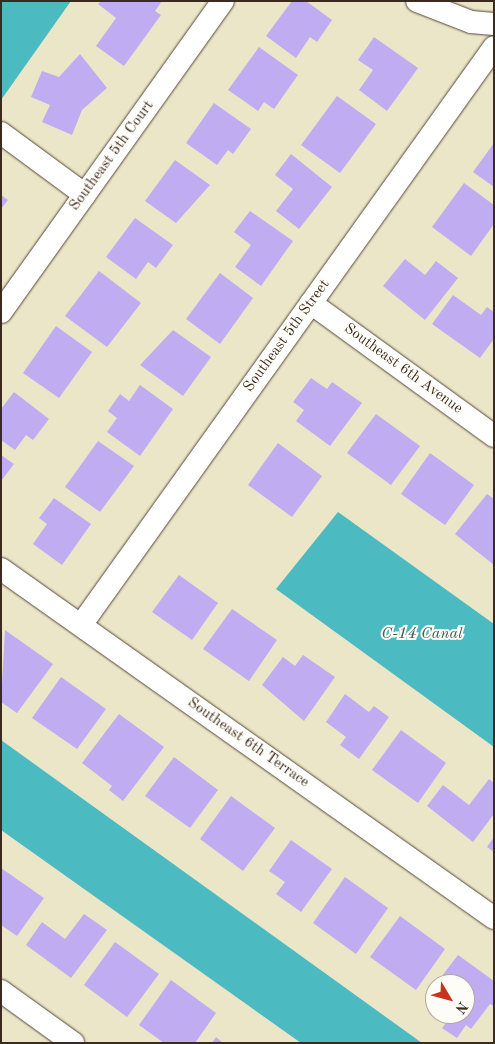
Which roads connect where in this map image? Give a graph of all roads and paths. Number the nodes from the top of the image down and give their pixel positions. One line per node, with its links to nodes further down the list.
1 (223, 1): 6 (street, Southeast 5th Court)
2 (417, 1): 3 (street)
3 (494, 24)
4 (494, 47): 7 (street, Southeast 5th Street)
5 (1, 133): 6 (street)
6 (85, 195): 8 (street, Southeast 5th Court)
7 (311, 303): 9 (street, Southeast 6th Avenue); 11 (street, Southeast 5th Street)
8 (1, 312)
9 (494, 436)
10 (1, 569): 11 (street, Southeast 6th Terrace)
11 (81, 625): 12 (street, Southeast 6th Terrace)
12 (494, 918)
13 (1, 991): 14 (street)
14 (73, 1043)

